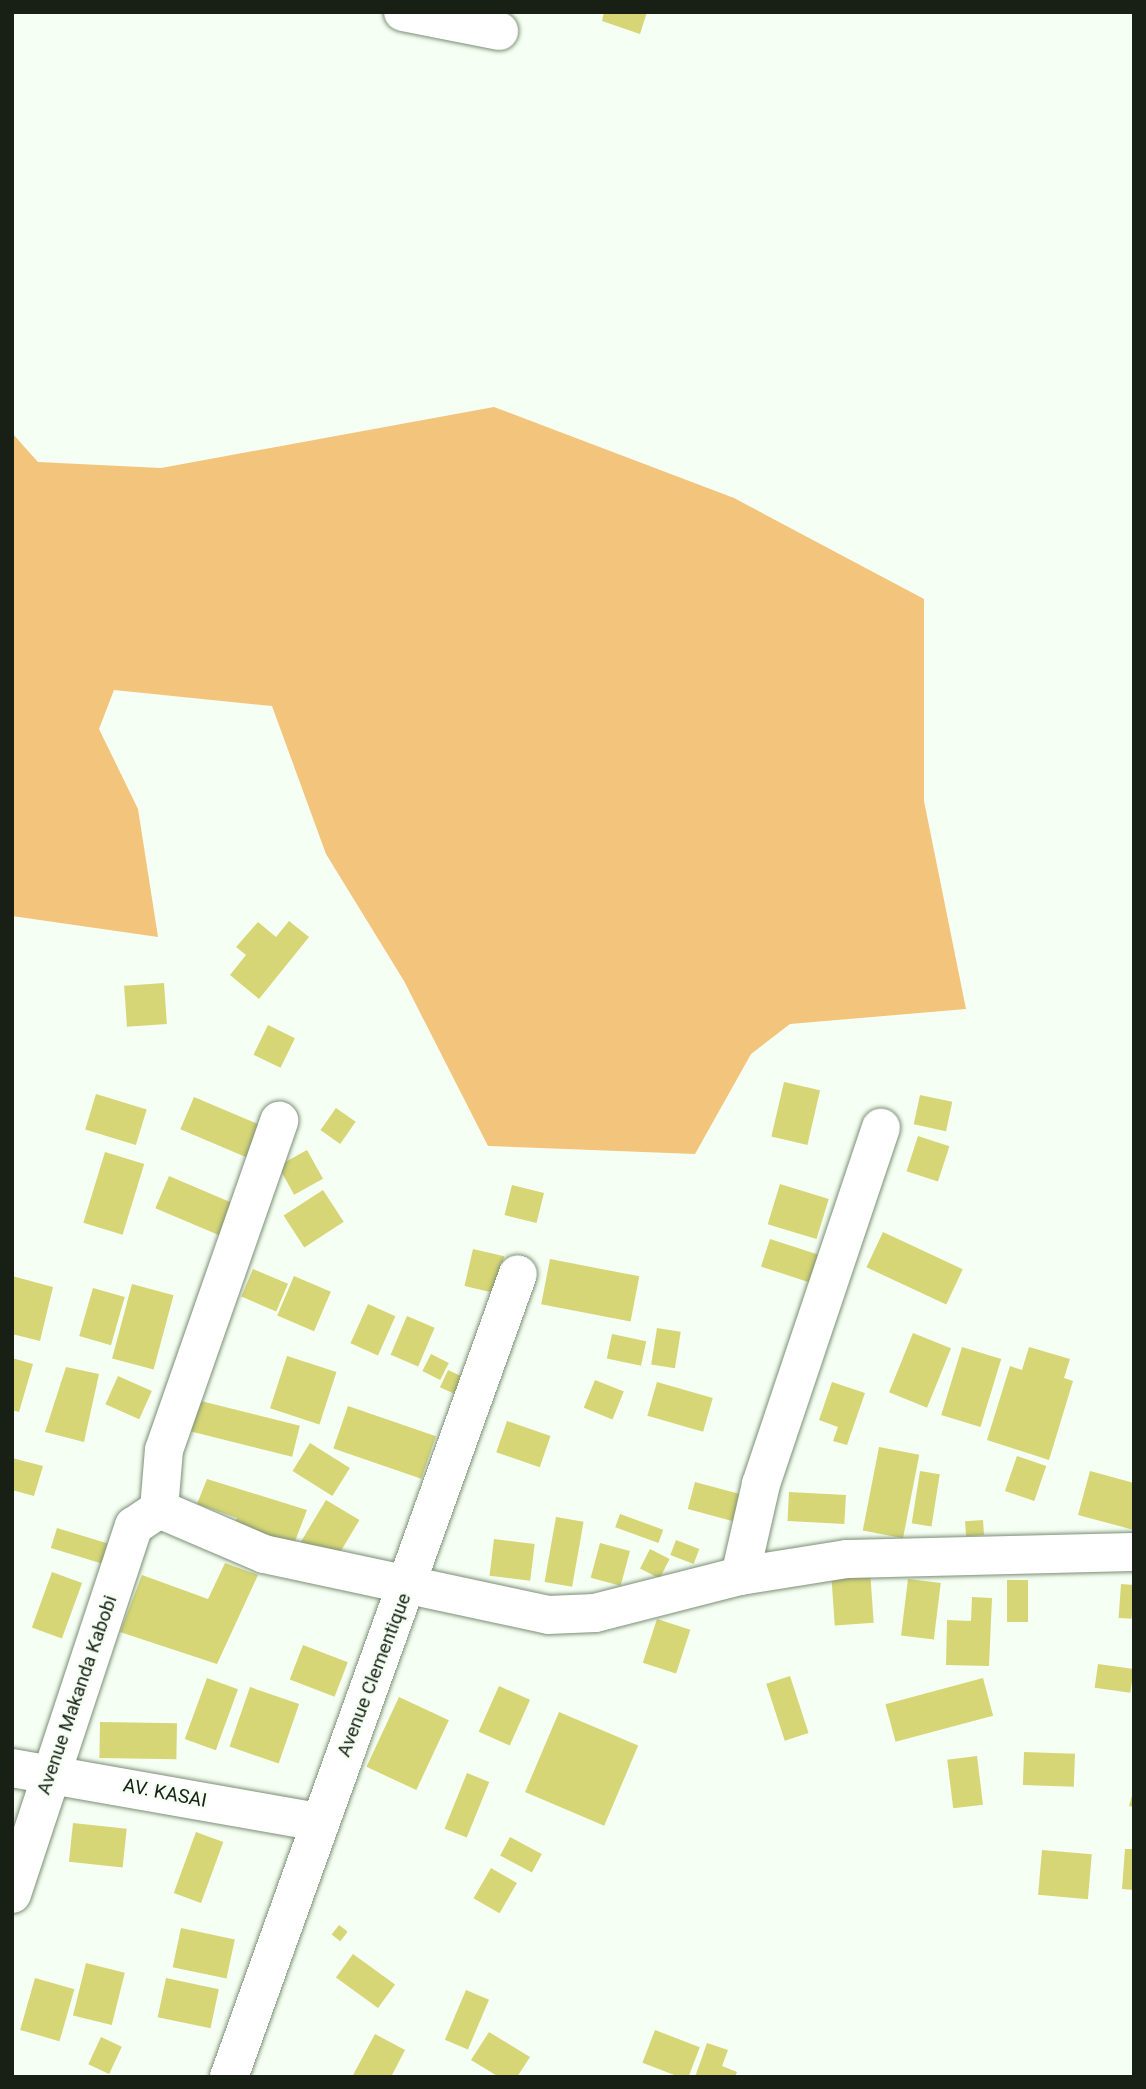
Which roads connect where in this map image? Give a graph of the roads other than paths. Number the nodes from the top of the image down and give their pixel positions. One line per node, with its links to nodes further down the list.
1 (403, 12): 2 (street)
2 (499, 31)
3 (279, 1121): 6 (street)
4 (881, 1128): 8 (street)
5 (518, 1274): 9 (street, Avenue Clementique)
6 (159, 1509): 9 (street); 11 (street, Avenue Makanda Kabobi)
7 (1134, 1552): 8 (street)
8 (740, 1576): 9 (street)
9 (407, 1589): 12 (street, Avenue Clementique)
10 (12, 1768): 11 (street, AV. KASAI)
11 (51, 1771): 12 (street, AV. KASAI); 13 (street, Avenue Makanda Kabobi)
12 (317, 1822): 14 (street, Avenue Clementique)
13 (12, 1894)
14 (229, 2077)

